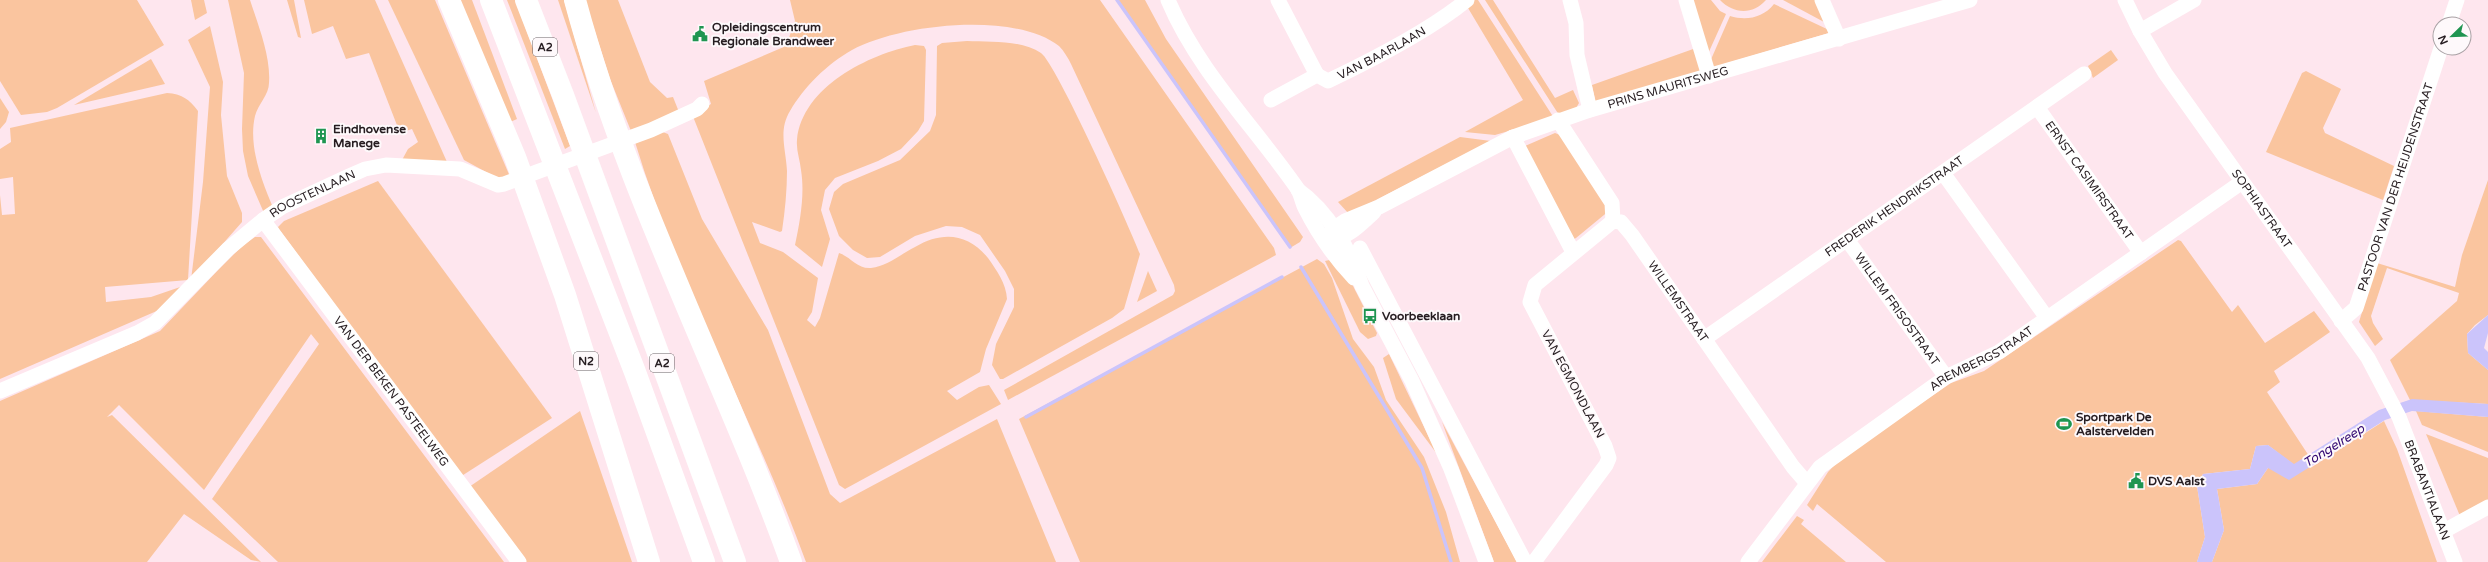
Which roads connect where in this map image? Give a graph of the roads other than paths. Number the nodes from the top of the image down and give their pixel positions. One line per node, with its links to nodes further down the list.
1 (449, 0): 52 (highway, N2)
2 (491, 0): 53 (highway, A2)
3 (526, 0): 24 (highway, A2)
4 (540, 0): 24 (highway)
5 (575, 0): 55 (highway)
6 (1168, 0): 35 (street)
7 (1278, 0): 22 (street)
8 (1467, 0): 22 (street, VAN BAARLAAN)
9 (1570, 0): 28 (street)
10 (1686, 0): 23 (street)
11 (1822, 0): 19 (street)
12 (1970, 0): 16 (street, PRINS MAURITSWEG)
13 (2125, 0): 18 (street, SOPHIASTRAAT)
14 (2194, 0): 18 (street)
15 (2457, 0): 17 (street)
16 (1944, 3): 19 (street, PRINS MAURITSWEG)
17 (2452, 16)
18 (2140, 31): 32 (street, SOPHIASTRAAT)
19 (1839, 39): 23 (street, PRINS MAURITSWEG)
20 (2438, 56): 43 (street, PASTOOR VAN DER HEIJDENSTRAAT)
21 (2084, 74): 27 (street, FREDERIK HENDRIKSTRAAT)
22 (1316, 75): 25 (street)
23 (1709, 76): 28 (street, PRINS MAURITSWEG)
24 (563, 95): 54 (highway, A2)
25 (1271, 100)
26 (702, 104): 33 (street, ROOSTENLAAN)
27 (2037, 107): 31 (street, FREDERIK HENDRIKSTRAAT); 39 (street, ERNST CASIMIRSTRAAT)
28 (1590, 110): 29 (street, PRINS MAURITSWEG)
29 (1558, 120): 30 (street, PRINS MAURITSWEG); 34 (street)
30 (1513, 137): 35 (street, PRINS MAURITSWEG); 38 (street)
31 (1943, 173): 36 (street, FREDERIK HENDRIKSTRAAT); 42 (street)
32 (2242, 182): 39 (street, AREMBERGSTRAAT); 43 (street, SOPHIASTRAAT)
33 (263, 220): 46 (street, ROOSTENLAAN); 51 (street, VAN DER BEKEN PASTEELWEG)
34 (1613, 221): 38 (street, VAN EGMONDLAAN); 44 (street, WILLEMSTRAAT)
35 (1333, 236): 41 (street)
36 (1848, 240): 44 (street, FREDERIK HENDRIKSTRAAT); 45 (street, WILLEM FRISOSTRAAT)
37 (1360, 248): 40 (street)
38 (1573, 252): 58 (street, VAN EGMONDLAAN)
39 (2141, 253): 42 (street, AREMBERGSTRAAT)
40 (1375, 277): 41 (street); 57 (street)
41 (1362, 286): 56 (street)
42 (2047, 318): 45 (street, AREMBERGSTRAAT)
43 (2341, 321): 47 (street, SOPHIASTRAAT)
44 (1704, 339): 48 (street, WILLEMSTRAAT)
45 (1946, 378): 48 (street, AREMBERGSTRAAT)
46 (0, 391)
47 (2399, 417): 50 (street, BRABANTIALAAN)
48 (1806, 482): 59 (street, AREMBERGSTRAAT)
49 (2488, 507): 50 (street)
50 (2444, 531): 60 (street, BRABANTIALAAN)
51 (519, 562)
52 (649, 562)
53 (704, 562)
54 (735, 562)
55 (791, 562)
56 (1486, 562)
57 (1525, 562)
58 (1534, 562)
59 (1748, 562)
60 (2455, 562)

